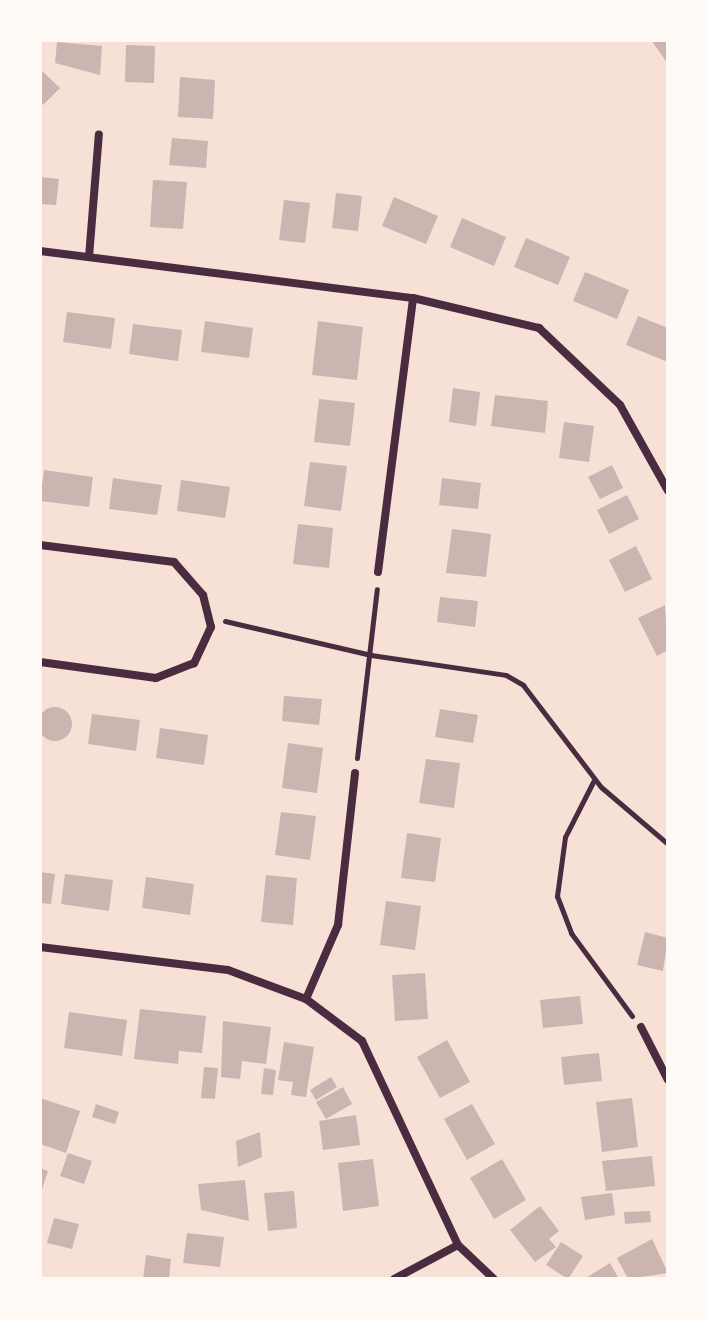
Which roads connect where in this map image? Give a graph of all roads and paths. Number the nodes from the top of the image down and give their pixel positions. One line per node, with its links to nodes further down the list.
1 (99, 134): 3 (street)
2 (40, 251): 3 (street)
3 (89, 257): 4 (street)
4 (413, 298): 5 (street); 7 (street)
5 (668, 491)
6 (40, 545): 8 (street)
7 (378, 572): 9 (path)
8 (208, 617): 9 (path); 10 (street)
9 (371, 655): 11 (path); 12 (path)
10 (40, 662)
11 (355, 773): 15 (street)
12 (594, 780): 13 (path); 16 (path)
13 (668, 844)
14 (40, 947): 15 (street)
15 (306, 999): 18 (street)
16 (641, 1027): 17 (street)
17 (668, 1080)
18 (458, 1245): 19 (street); 20 (street)
19 (394, 1279)
20 (494, 1279)

